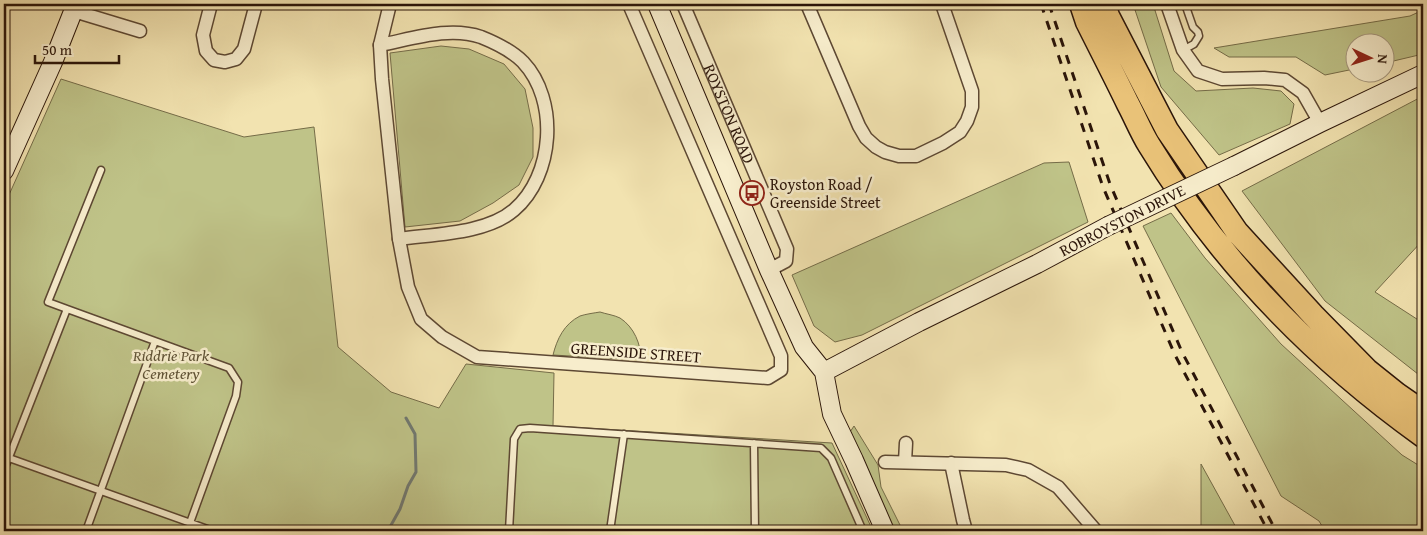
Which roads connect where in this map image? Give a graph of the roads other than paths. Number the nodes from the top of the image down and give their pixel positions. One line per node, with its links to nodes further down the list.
1 (211, 4): 2 (street)
2 (256, 4)
3 (390, 4): 15 (street, GREENSIDE STREET)
4 (629, 4): 21 (street, GREENSIDE STREET)
5 (657, 4): 22 (main road, ROYSTON ROAD)
6 (683, 4): 22 (street, ROYSTON ROAD)
7 (807, 4): 8 (street)
8 (942, 4)
9 (1081, 4): 28 (highway)
10 (1104, 4): 26 (highway)
11 (1168, 4): 16 (street)
12 (1185, 4): 16 (lane)
13 (75, 7): 14 (street); 20 (main road)
14 (140, 31)
15 (380, 45): 21 (street, GREENSIDE STREET); 21 (street)
16 (1183, 50): 18 (street)
17 (1423, 74): 18 (main road, ROBROYSTON DRIVE)
18 (1320, 123): 25 (main road, ROBROYSTON DRIVE, bridge)
19 (101, 170): 23 (lane)
20 (4, 171)
21 (399, 239)
22 (769, 270): 25 (main road, ROYSTON ROAD)
23 (68, 309): 24 (lane); 31 (lane)
24 (155, 341): 36 (lane); 37 (lane)
25 (824, 372): 45 (main road, ROYSTON ROAD)
26 (1423, 412)
27 (624, 434): 29 (lane); 41 (lane); 42 (lane)
28 (1423, 436)
29 (754, 443): 43 (lane); 44 (lane)
30 (906, 443): 33 (street)
31 (9, 458): 35 (lane); 36 (lane)
32 (885, 462): 33 (street)
33 (905, 462): 34 (street)
34 (951, 463): 46 (street); 47 (street)
35 (4, 470)
36 (100, 491): 37 (lane); 38 (lane)
37 (190, 523): 39 (lane); 40 (lane)
38 (86, 531)
39 (187, 531)
40 (213, 531)
41 (509, 531)
42 (610, 531)
43 (755, 531)
44 (863, 531)
45 (885, 531)
46 (966, 531)
47 (1096, 531)

